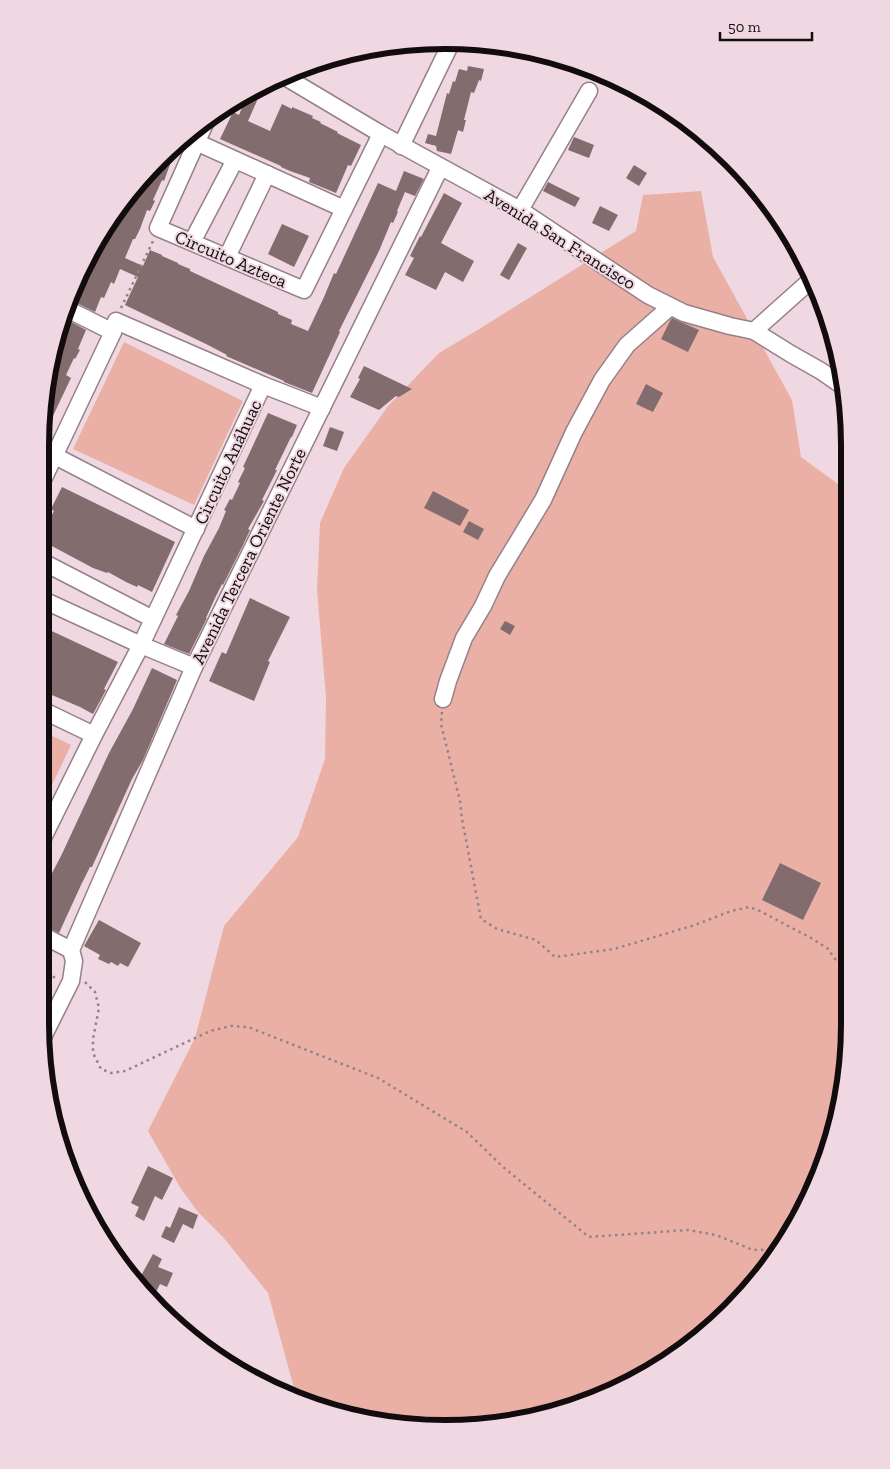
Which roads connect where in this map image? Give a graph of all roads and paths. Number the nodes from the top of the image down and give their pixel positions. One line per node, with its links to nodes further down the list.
1 (448, 49): 7 (street)
2 (291, 80): 4 (street, Avenida San Francisco)
3 (589, 91): 12 (street)
4 (381, 134): 7 (street, Avenida San Francisco); 11 (street, Circuito Azteca)
5 (199, 135): 6 (street, Circuito Azteca)
6 (196, 142): 8 (street); 13 (street, Circuito Azteca)
7 (401, 146): 9 (street, Avenida San Francisco)
8 (235, 160): 10 (street); 14 (street)
9 (440, 168): 12 (street, Avenida San Francisco); 23 (street, Avenida Tercera Oriente Norte)
10 (267, 174): 11 (street); 15 (street)
11 (344, 209): 15 (street, Circuito Azteca)
12 (520, 210): 17 (street, Avenida San Francisco)
13 (158, 228): 14 (street, Circuito Azteca); 19 (path, Circuito Azteca)
14 (192, 242): 15 (street, Circuito Azteca)
15 (227, 257)
16 (807, 284): 20 (street)
17 (670, 307): 20 (street, Avenida San Francisco); 32 (street)
18 (73, 311): 19 (street, Circuito Anáhuac)
19 (114, 326): 22 (street, Circuito Anáhuac); 24 (street)
20 (754, 331): 21 (street, Avenida San Francisco)
21 (836, 382)
22 (264, 384): 23 (street); 26 (street, Circuito Anáhuac)
23 (322, 408): 31 (street, Avenida Tercera Oriente Norte)
24 (55, 456): 25 (street); 26 (street)
25 (49, 468)
26 (196, 530): 29 (street, Circuito Anáhuac)
27 (49, 565): 29 (street)
28 (49, 603): 30 (street)
29 (153, 619): 30 (street, Circuito Anáhuac)
30 (141, 645): 31 (street); 34 (street, Circuito Anáhuac)
31 (194, 667): 37 (street, Avenida Tercera Oriente Norte)
32 (443, 699): 38 (path)
33 (49, 713): 34 (street)
34 (94, 735): 35 (street, Circuito Anáhuac)
35 (49, 826)
36 (49, 939): 37 (street)
37 (71, 950): 39 (street)
38 (841, 960)
39 (73, 971): 40 (street); 41 (path)
40 (49, 1025)
41 (770, 1249)

